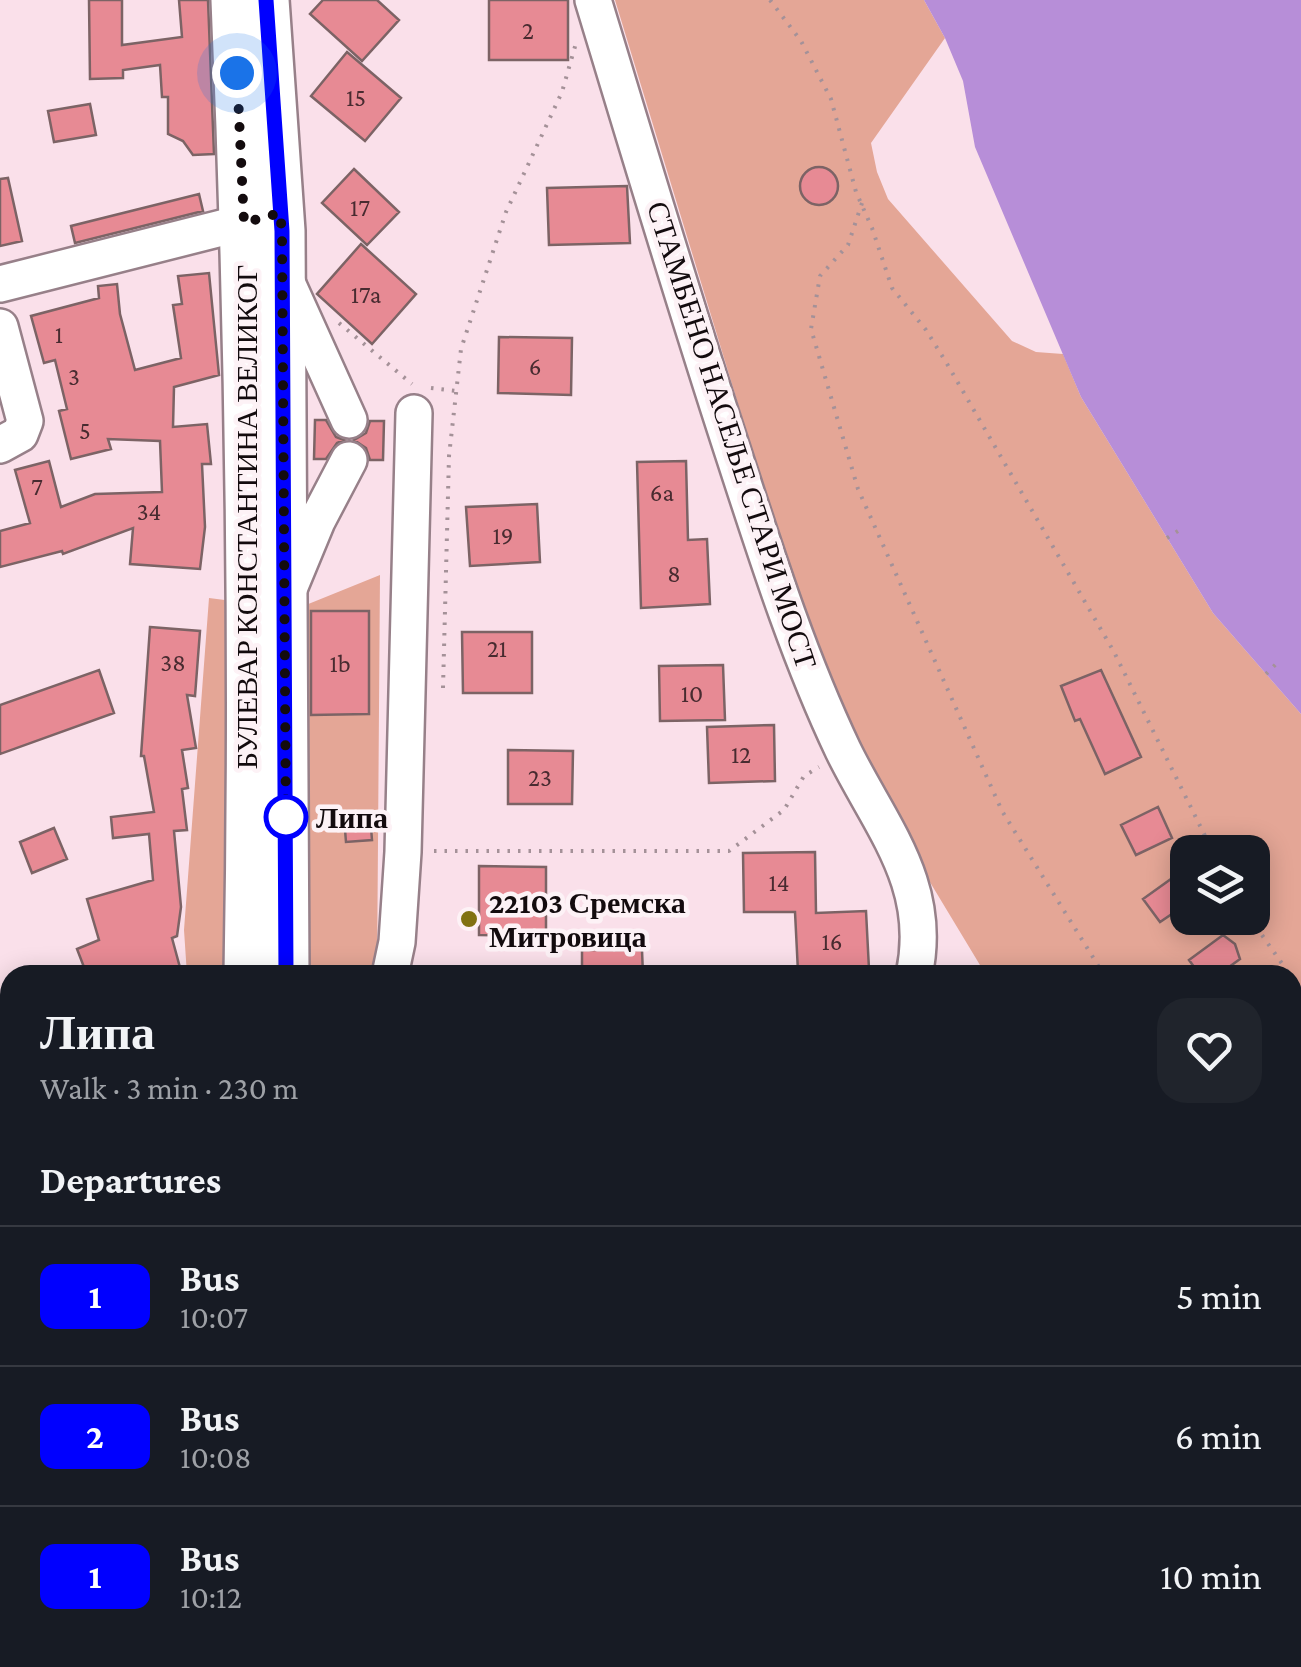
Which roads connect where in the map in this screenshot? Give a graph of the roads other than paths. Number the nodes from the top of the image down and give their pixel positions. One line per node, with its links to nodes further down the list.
1 (234, 0): 4 (main road, БУЛЕВАР КОНСТАНТИНА ВЕЛИКОГ)
2 (266, 0): 4 (main road, БУЛЕВАР КОНСТАНТИНА ВЕЛИКОГ)
3 (593, 0): 16 (street, СТАМБЕНО НАСЕЉЕ СТАРИ МОСТ)
4 (262, 218): 5 (main road, БУЛЕВАР КОНСТАНТИНА ВЕЛИКОГ); 6 (street); 13 (main road, БУЛЕВАР КОНСТАНТИНА ВЕЛИКОГ)
5 (282, 272): 9 (street); 12 (main road, БУЛЕВАР КОНСТАНТИНА ВЕЛИКОГ)
6 (0, 284)
7 (0, 327): 10 (street)
8 (419, 396): 15 (street)
9 (349, 420)
10 (0, 445)
11 (349, 460): 12 (street)
12 (286, 596): 14 (main road, БУЛЕВАР КОНСТАНТИНА ВЕЛИКОГ)
13 (247, 965)
14 (286, 965)
15 (392, 965)
16 (916, 965)

